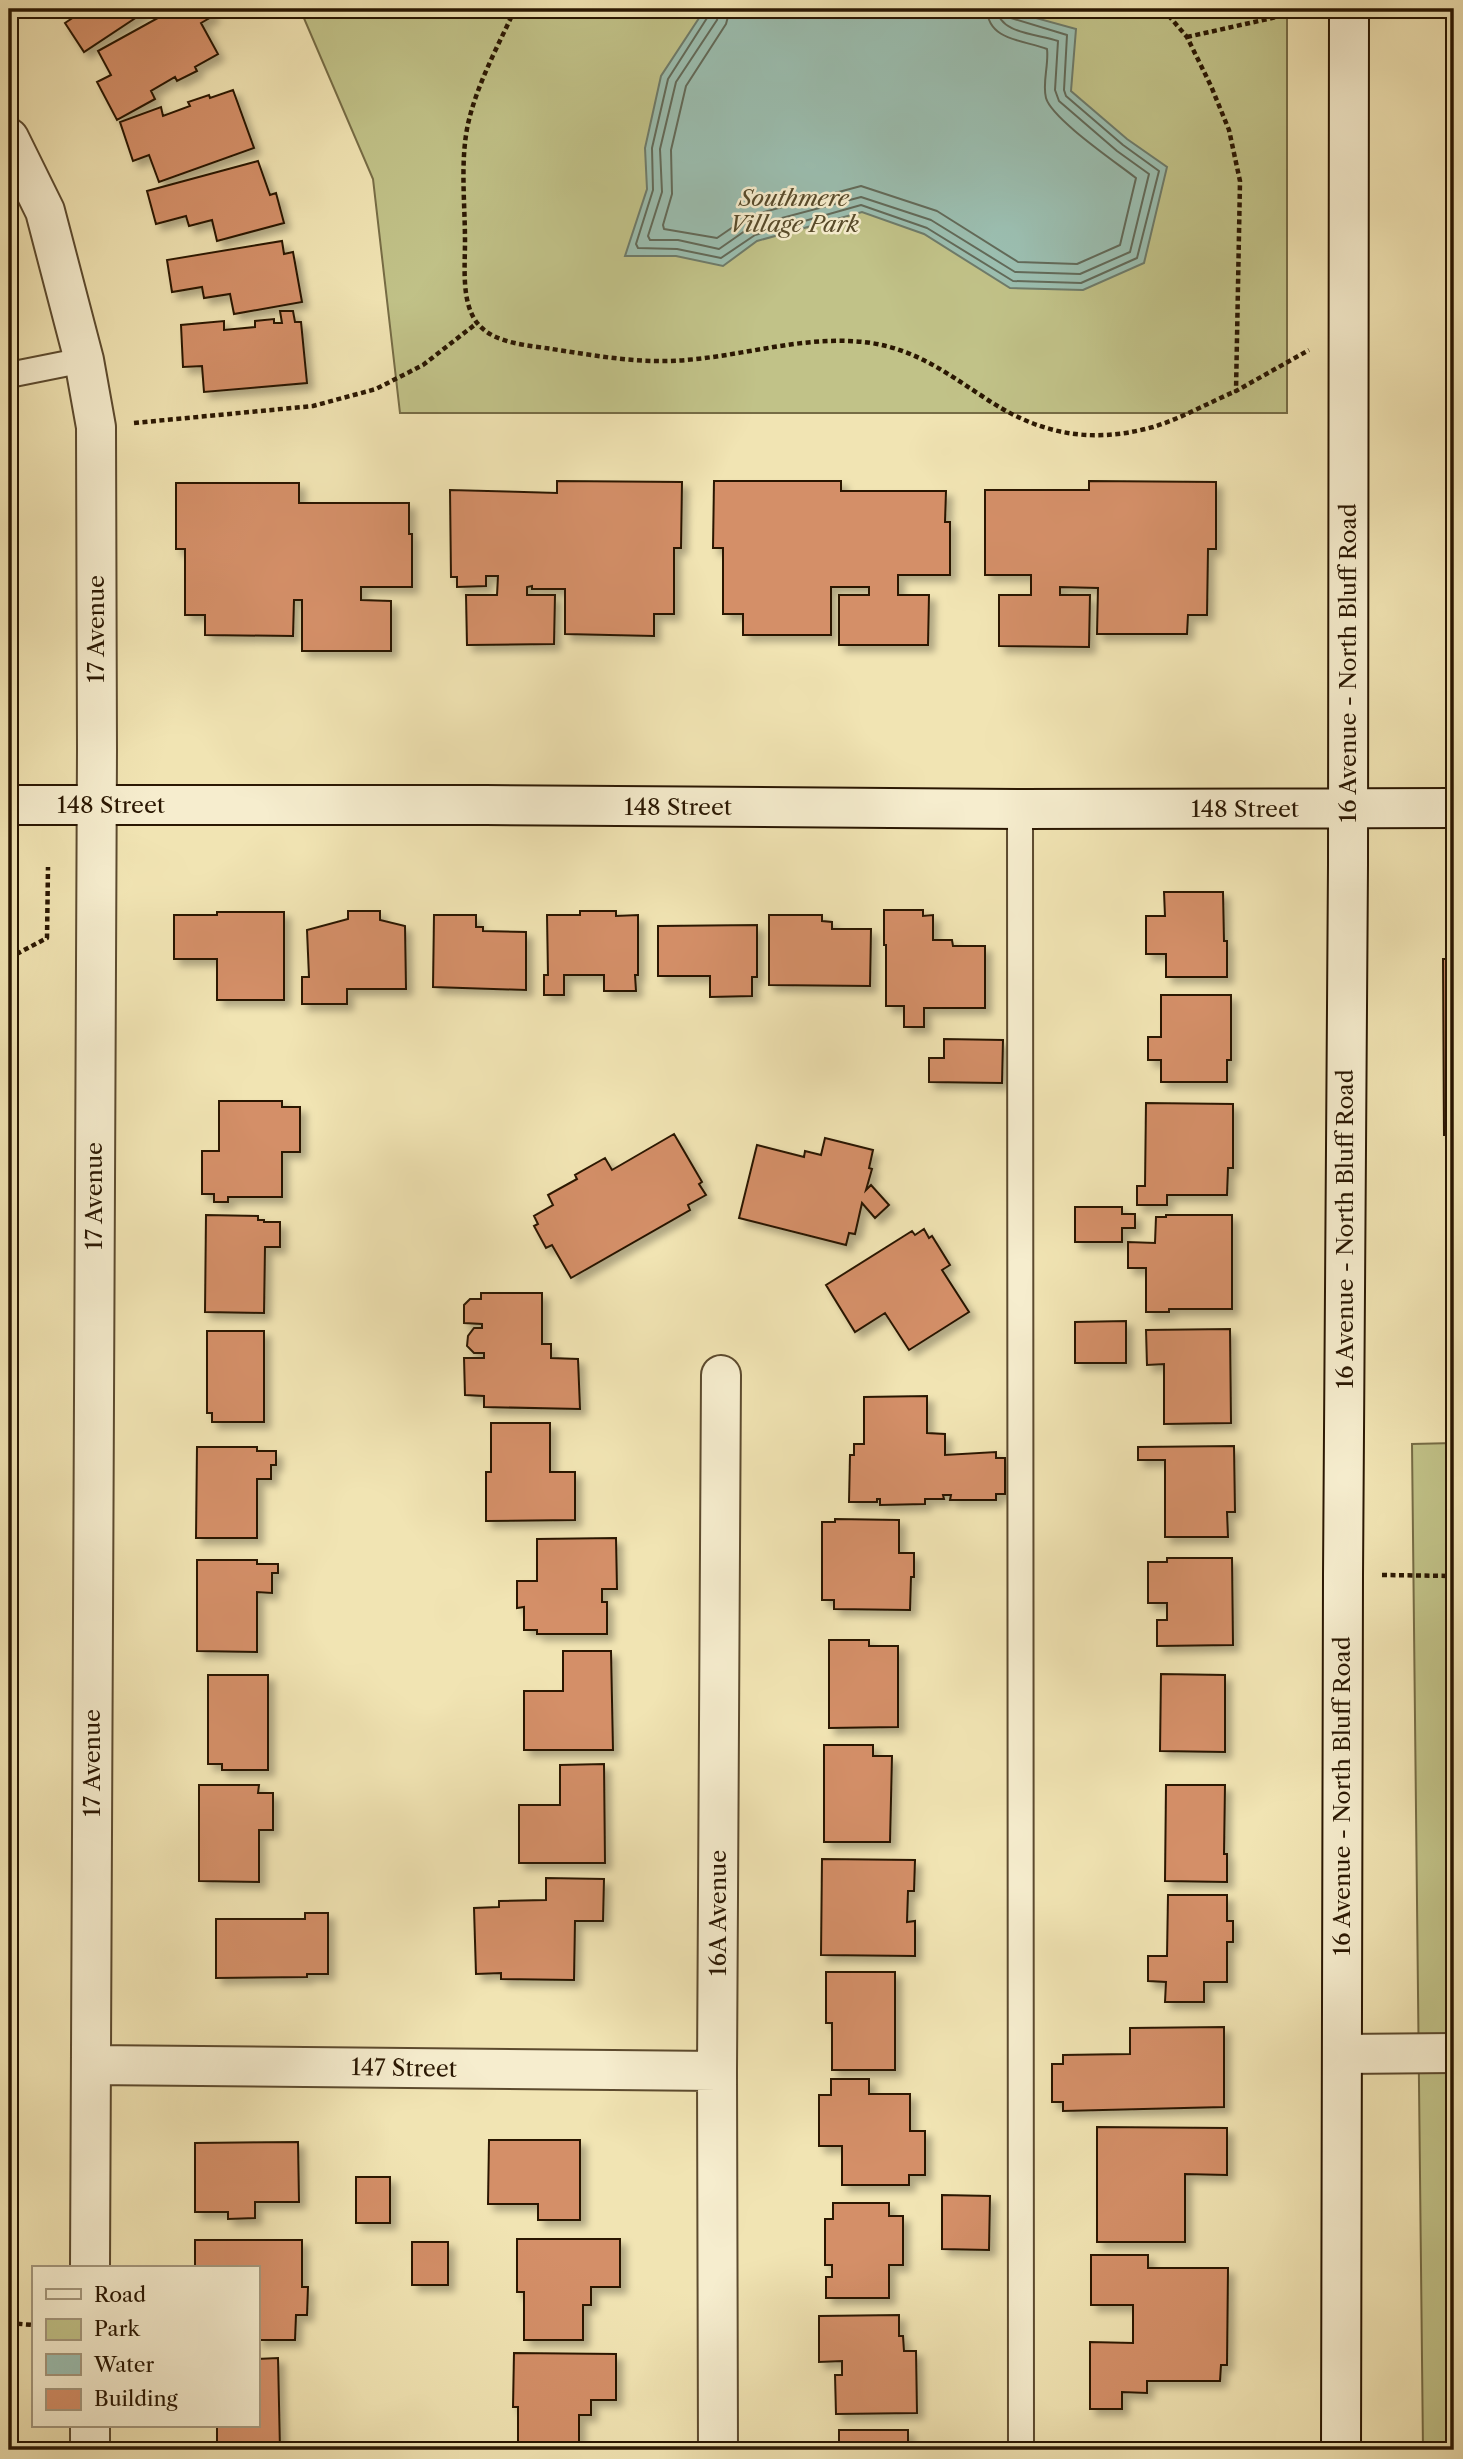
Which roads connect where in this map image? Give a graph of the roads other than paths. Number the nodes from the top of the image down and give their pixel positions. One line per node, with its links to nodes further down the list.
1 (1349, 9): 9 (street, 16 Avenue - North Bluff Road)
2 (9, 138): 3 (street, 17 Avenue)
3 (84, 360): 4 (lane); 6 (street, 17 Avenue)
4 (9, 375)
5 (9, 805): 6 (street, 148 Street)
6 (96, 805): 8 (street, 148 Street); 13 (street, 17 Avenue)
7 (1454, 808): 9 (street, 148 Street)
8 (1020, 809): 9 (street, 148 Street); 19 (lane)
9 (1348, 809): 12 (street, 16 Avenue - North Bluff Road)
10 (721, 1376): 14 (street, 16A Avenue)
11 (1454, 2053): 12 (street)
12 (1342, 2054): 20 (street, 16 Avenue - North Bluff Road)
13 (91, 2065): 14 (street, 147 Street); 15 (street, 17 Avenue)
14 (717, 2071): 18 (street, 16A Avenue)
15 (90, 2266)
16 (90, 2428): 17 (street)
17 (90, 2450)
18 (718, 2450)
19 (1021, 2450)
20 (1340, 2450)

